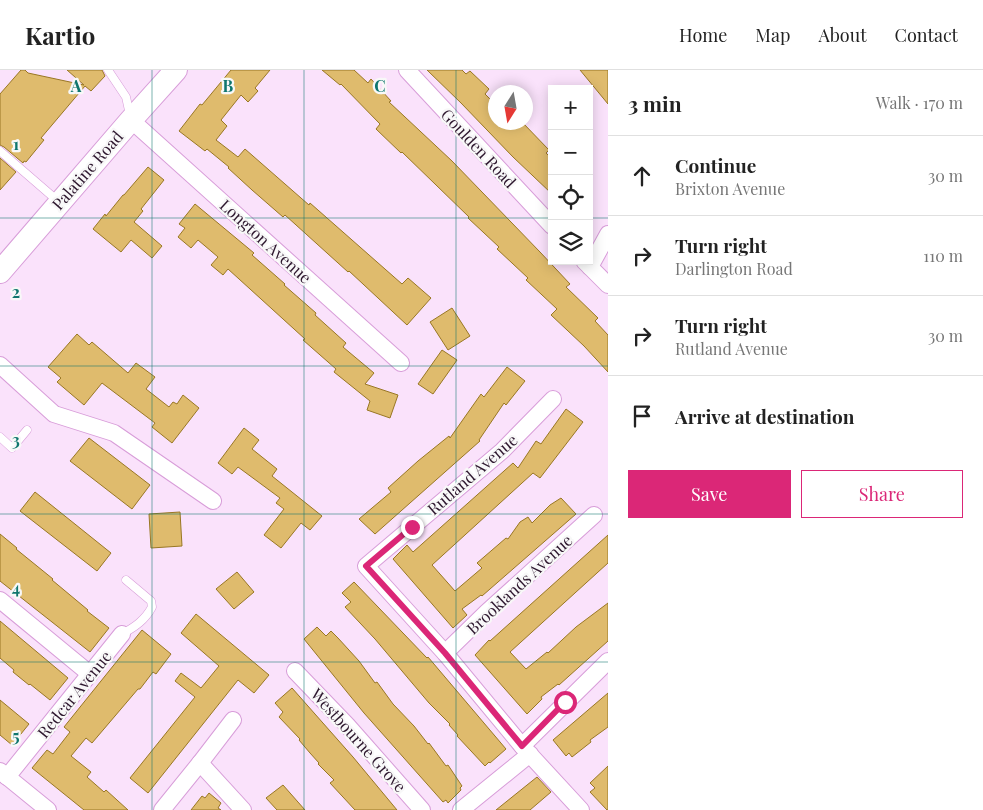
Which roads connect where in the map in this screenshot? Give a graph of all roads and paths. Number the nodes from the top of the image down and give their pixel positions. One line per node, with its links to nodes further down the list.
1 (108, 70): 4 (lane)
2 (176, 70): 4 (main road, Palatine Road)
3 (407, 70): 7 (street, Goulden Road)
4 (131, 120): 6 (main road, Palatine Road); 13 (street, Longton Avenue)
5 (0, 151): 6 (lane)
6 (60, 203): 11 (main road, Palatine Road)
7 (548, 222)
8 (608, 234): 9 (street)
9 (593, 255)
10 (588, 265): 12 (street)
11 (0, 272)
12 (608, 285)
13 (401, 363)
14 (0, 364): 18 (street)
15 (553, 399): 23 (street, Rutland Avenue)
16 (26, 430): 17 (lane)
17 (0, 438)
18 (213, 501)
19 (594, 515): 23 (street, Brooklands Avenue)
20 (126, 580): 22 (lane)
21 (0, 600): 26 (street)
22 (122, 634): 26 (street, Redcar Avenue)
23 (445, 653): 28 (street)
24 (608, 660): 28 (street)
25 (295, 671): 34 (street, Westbourne Grove)
26 (90, 674): 30 (street, Redcar Avenue)
27 (233, 720): 29 (street)
28 (526, 750): 35 (street); 36 (street)
29 (200, 763): 32 (street); 33 (street)
30 (4, 774): 31 (street)
31 (48, 810)
32 (162, 810)
33 (243, 810)
34 (422, 810)
35 (461, 810)
36 (580, 810)

